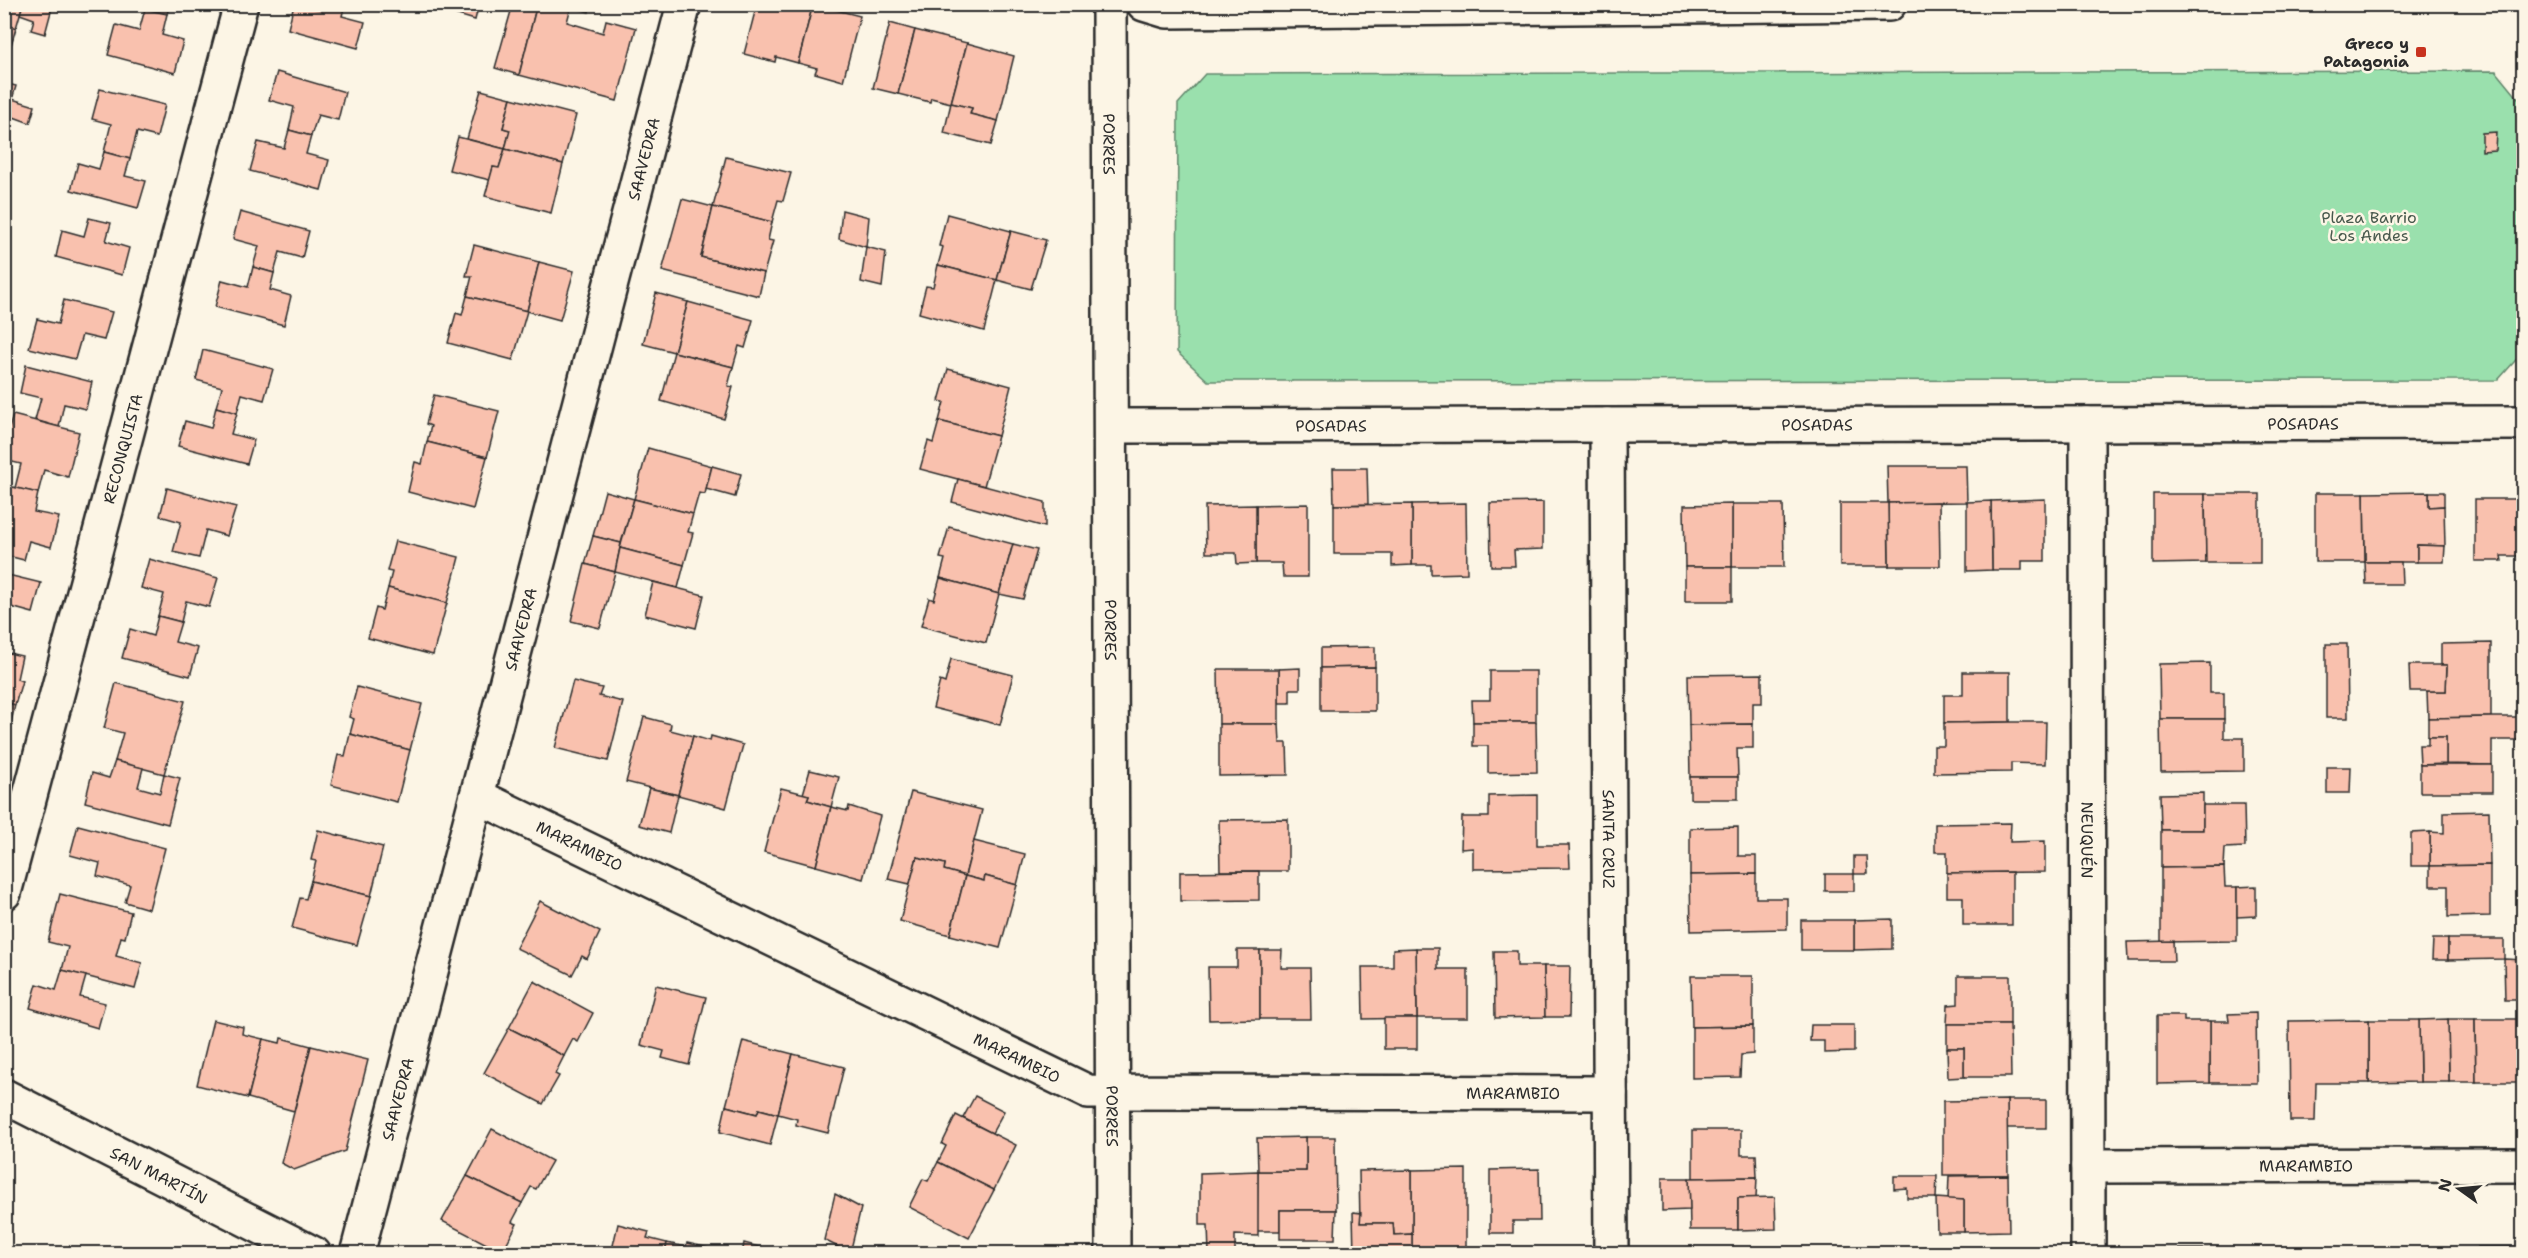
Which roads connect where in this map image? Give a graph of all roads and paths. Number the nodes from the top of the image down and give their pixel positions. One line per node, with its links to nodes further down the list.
1 (241, 4): 12 (street, RECONQUISTA)
2 (684, 4): 11 (street, SAAVEDRA)
3 (1109, 4): 10 (street, PORRES)
4 (1144, 4): 6 (street)
5 (1889, 4): 6 (street)
6 (1606, 6)
7 (2523, 423): 9 (street, POSADAS)
8 (1606, 424): 9 (street, POSADAS); 10 (street, POSADAS); 14 (street, SANTA CRUZ)
9 (2087, 424): 17 (street, NEUQUÉN)
10 (1111, 426): 13 (street, PORRES)
11 (477, 796): 13 (street, MARAMBIO); 19 (street, SAAVEDRA)
12 (4, 893)
13 (1112, 1093): 14 (street, MARAMBIO); 20 (street, PORRES)
14 (1610, 1093): 21 (street, SANTA CRUZ)
15 (4, 1096): 18 (street, SAN MARTÍN)
16 (2523, 1165): 17 (street, MARAMBIO)
17 (2088, 1166): 22 (street, NEUQUÉN)
18 (314, 1254)
19 (357, 1254)
20 (1113, 1254)
21 (1611, 1254)
22 (2088, 1254)

